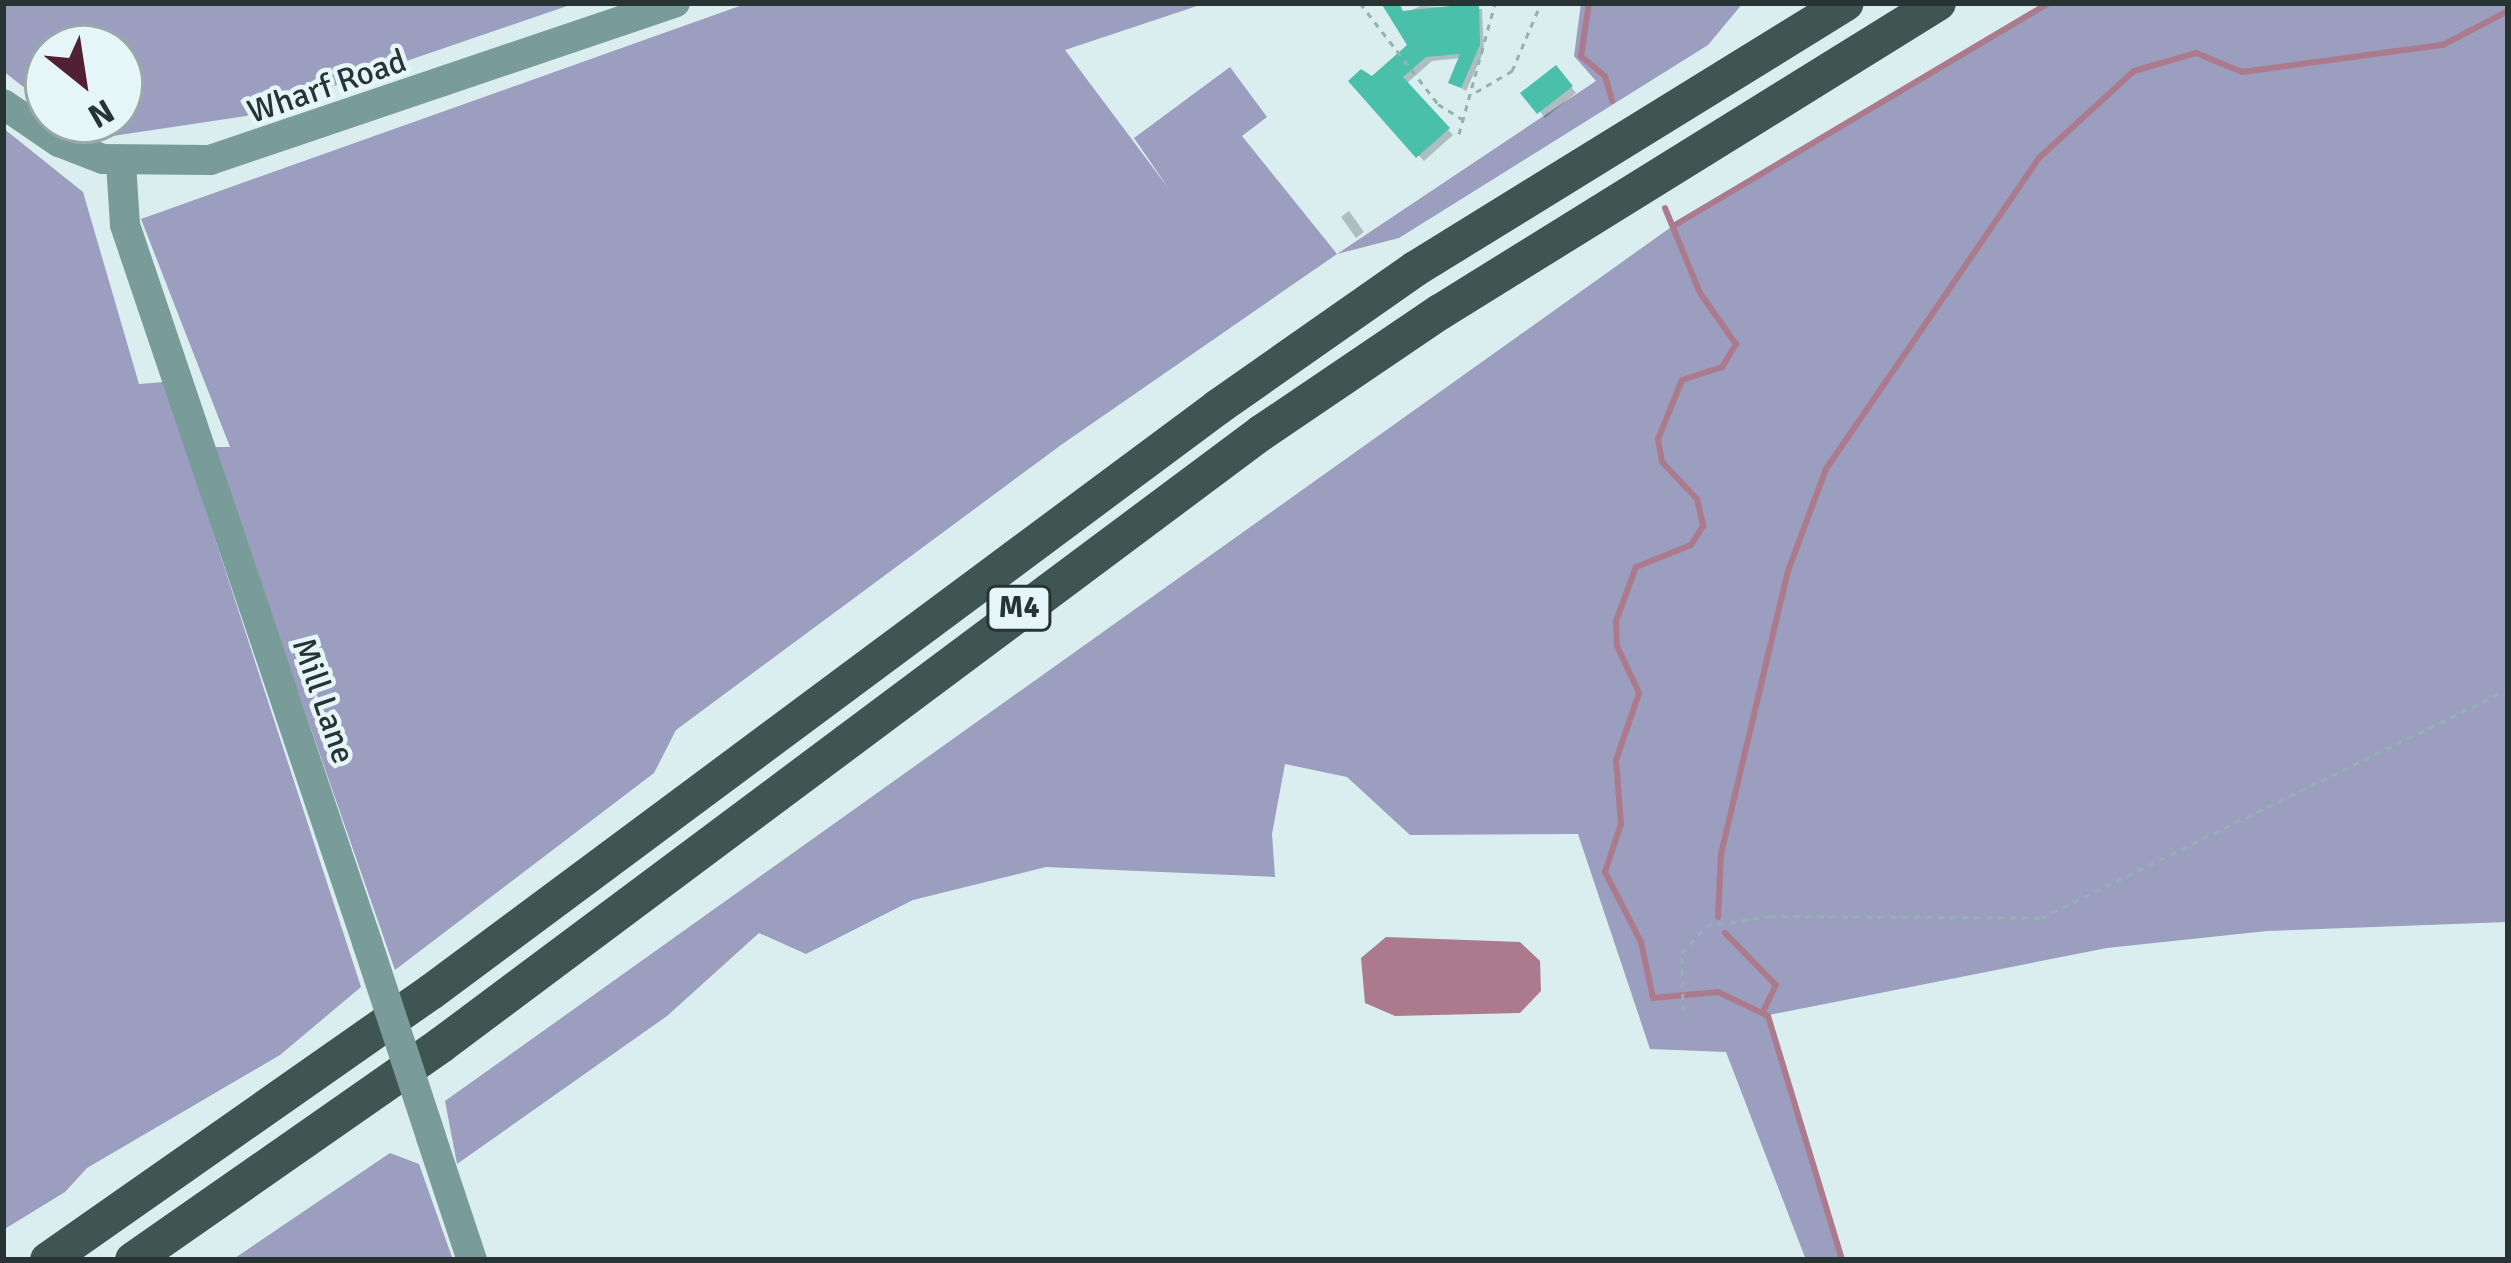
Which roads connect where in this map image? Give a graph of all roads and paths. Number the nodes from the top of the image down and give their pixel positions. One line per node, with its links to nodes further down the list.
1 (675, 3): 11 (street, Wharf Road)
2 (1360, 3): 9 (path)
3 (1496, 3): 7 (path)
4 (1541, 3): 7 (path)
5 (1846, 3): 14 (highway, M4)
6 (1939, 3): 15 (highway, M4)
7 (1475, 92): 9 (path)
8 (3, 104): 11 (street, Wharf Road)
9 (1464, 120): 10 (path)
10 (1459, 134)
11 (121, 163): 16 (street, Mill Lane, bridge)
12 (2508, 689): 13 (path)
13 (1682, 1011)
14 (48, 1260)
15 (133, 1260)
16 (472, 1260)

